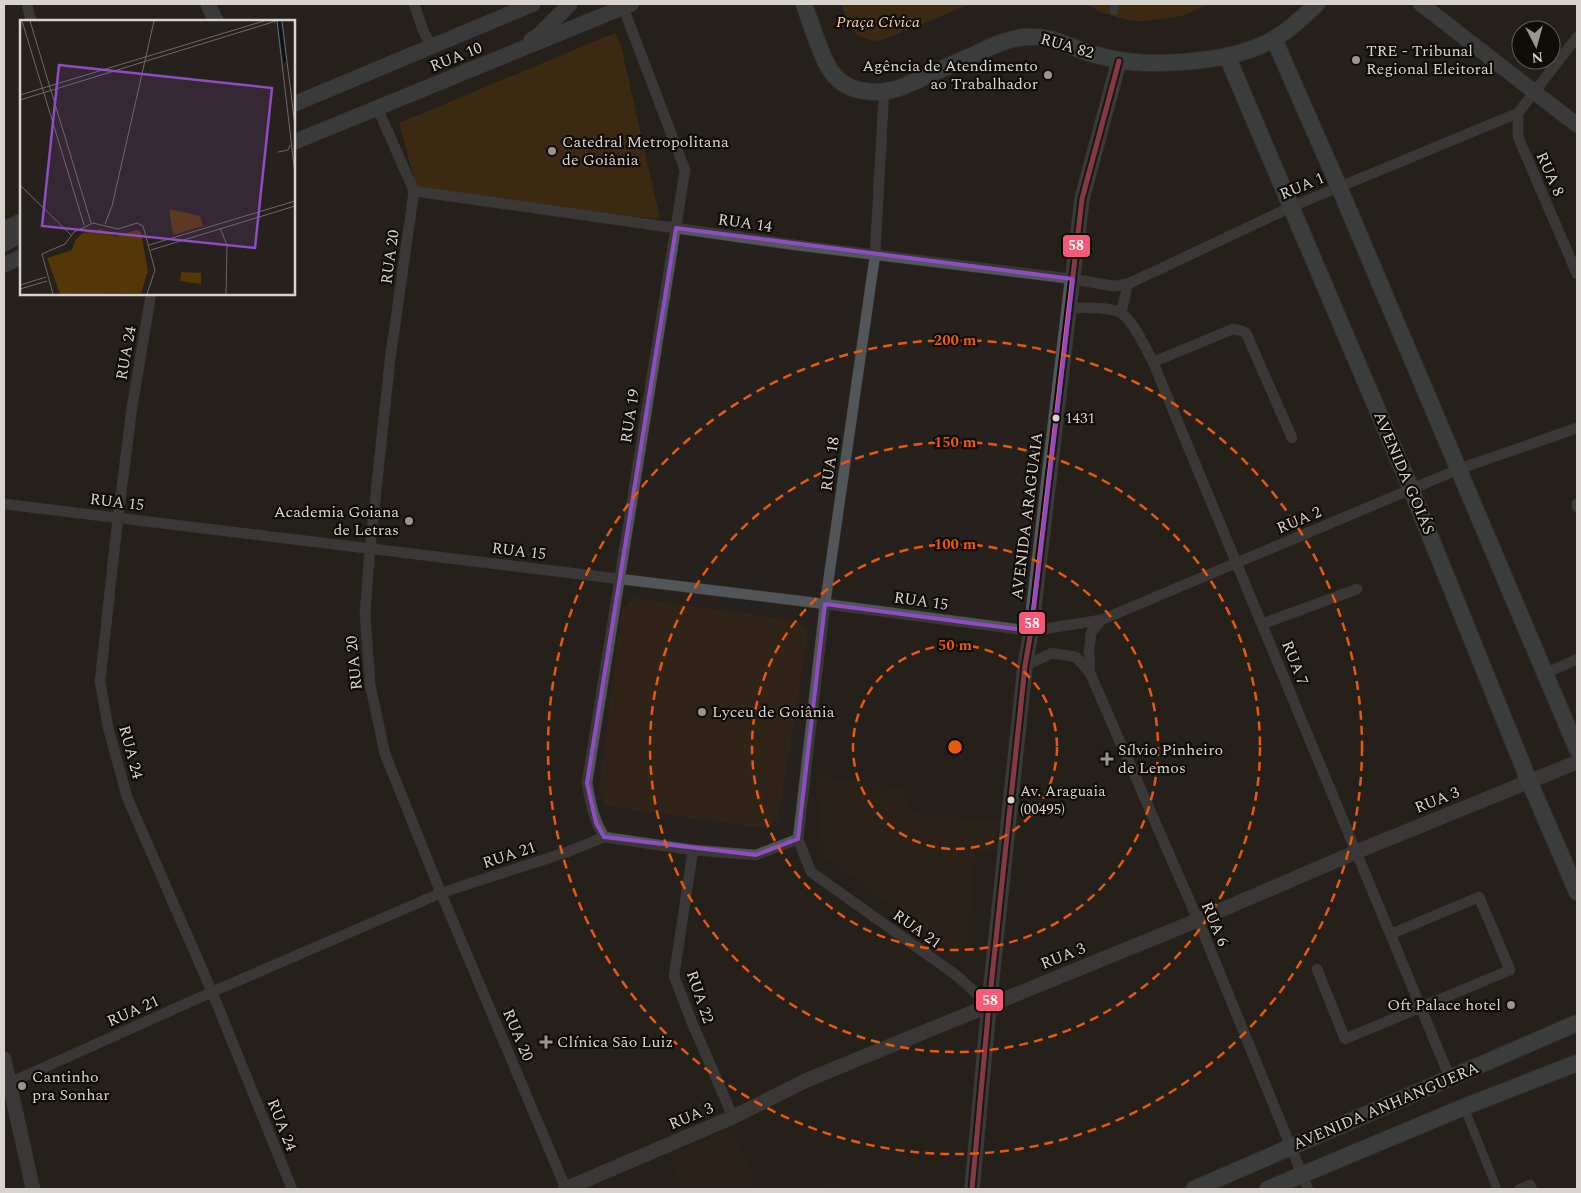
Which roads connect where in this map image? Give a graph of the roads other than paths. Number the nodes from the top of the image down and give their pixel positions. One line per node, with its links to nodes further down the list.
1 (27, 4): 10 (street)
2 (208, 4): 11 (main road)
3 (414, 4): 14 (street)
4 (533, 4): 14 (main road, RUA 10)
5 (570, 4): 15 (main road)
6 (804, 4): 19 (main road, RUA 82)
7 (1316, 4): 13 (main road, RUA 82)
8 (1422, 4): 18 (main road)
9 (627, 5): 15 (main road, RUA 10); 29 (street, RUA 19)
10 (31, 20)
11 (216, 20)
12 (1577, 37): 18 (street, RUA 1)
13 (1274, 39): 16 (main road, RUA 82); 25 (main road)
14 (431, 46): 20 (main road, RUA 10)
15 (511, 53): 21 (main road, RUA 10)
16 (1227, 56): 17 (main road, RUA 82); 27 (main road)
17 (1119, 61): 19 (main road, RUA 82); 35 (main road, AVENIDA ARAGUAIA)
18 (1535, 91): 22 (street, RUA 1); 23 (main road)
19 (884, 92): 33 (street, RUA 18)
20 (295, 104)
21 (378, 107): 24 (main road, RUA 10); 26 (street)
22 (1518, 112): 25 (street, RUA 1); 34 (street, RUA 8)
23 (1577, 125)
24 (297, 138)
25 (1339, 187): 27 (street, RUA 1); 43 (main road)
26 (414, 191): 29 (street, RUA 14); 47 (street, RUA 20)
27 (1291, 207): 36 (street, RUA 1); 44 (main road)
28 (20, 222): 30 (main road)
29 (676, 228): 33 (street, RUA 14); 49 (street, RUA 19)
30 (4, 229)
31 (20, 236): 32 (main road)
32 (4, 244)
33 (875, 255): 35 (street, RUA 14); 51 (street, RUA 18)
34 (1577, 274)
35 (1073, 280): 36 (street, RUA 1); 38 (main road, AVENIDA ARAGUAIA)
36 (1128, 284): 39 (street)
37 (151, 295): 46 (street, RUA 24)
38 (1070, 308): 39 (street); 54 (main road, AVENIDA ARAGUAIA)
39 (1121, 313): 40 (street, RUA 7)
40 (1153, 362): 42 (street); 48 (street, RUA 7)
41 (1577, 428): 43 (street, RUA 2)
42 (1292, 438)
43 (1459, 469): 44 (street, RUA 2); 58 (main road)
44 (1411, 489): 48 (street, RUA 2); 61 (main road, AVENIDA GOIÁS)
45 (4, 504): 46 (street, RUA 15)
46 (118, 517): 47 (street, RUA 15); 71 (street, RUA 24)
47 (370, 549): 49 (street, RUA 15); 67 (street, RUA 20)
48 (1237, 563): 52 (street, RUA 2); 53 (street, RUA 7)
49 (619, 578): 51 (street, RUA 15); 62 (street, RUA 19)
50 (1356, 590): 53 (street)
51 (825, 604): 54 (street, RUA 15); 63 (street, RUA 18)
52 (1100, 620): 54 (street, RUA 2); 57 (street, RUA 6)
53 (1262, 624): 65 (street, RUA 7)
54 (1031, 631): 56 (main road, AVENIDA ARAGUAIA)
55 (1577, 659): 58 (street)
56 (1025, 666): 57 (street, RUA 6); 72 (main road, AVENIDA ARAGUAIA)
57 (1090, 673): 68 (street, RUA 6)
58 (1545, 674): 59 (main road)
59 (1577, 749)
60 (1577, 762): 61 (street, RUA 3)
61 (1529, 781): 65 (street, RUA 3); 66 (main road, AVENIDA GOIÁS)
62 (604, 837): 64 (street); 67 (street, RUA 21)
63 (798, 839): 64 (street); 72 (street, RUA 21)
64 (693, 850): 80 (street, RUA 22)
65 (1356, 852): 68 (street, RUA 3); 69 (street, RUA 7)
66 (1577, 892)
67 (441, 893): 71 (street, RUA 21); 85 (street, RUA 20)
68 (1198, 920): 72 (street, RUA 3); 81 (street, RUA 6)
69 (1391, 934): 73 (street, RUA 7); 73 (street)
70 (1317, 969): 73 (street)
71 (212, 992): 78 (street, RUA 21); 84 (street, RUA 24)
72 (989, 1005): 80 (street, RUA 3); 86 (main road, AVENIDA ARAGUAIA)
73 (1421, 1006): 77 (street, RUA 7)
74 (1577, 1023): 77 (main road, AVENIDA ANHANGUERA)
75 (4, 1059): 78 (street)
76 (1577, 1062): 79 (main road, AVENIDA ANHANGUERA)
77 (1450, 1078): 81 (main road, AVENIDA ANHANGUERA)
78 (6, 1084): 83 (street)
79 (1464, 1107): 82 (main road, AVENIDA ANHANGUERA); 89 (street)
80 (733, 1117): 85 (street, RUA 3)
81 (1290, 1147): 82 (street, RUA 6); 87 (main road, AVENIDA ANHANGUERA)
82 (1305, 1182): 88 (main road, AVENIDA ANHANGUERA)
83 (33, 1189)
84 (292, 1189)
85 (565, 1189)
86 (972, 1189)
87 (1194, 1189)
88 (1268, 1189)
89 (1496, 1189)
90 (1520, 1189): 91 (street)
91 (1532, 1189)

